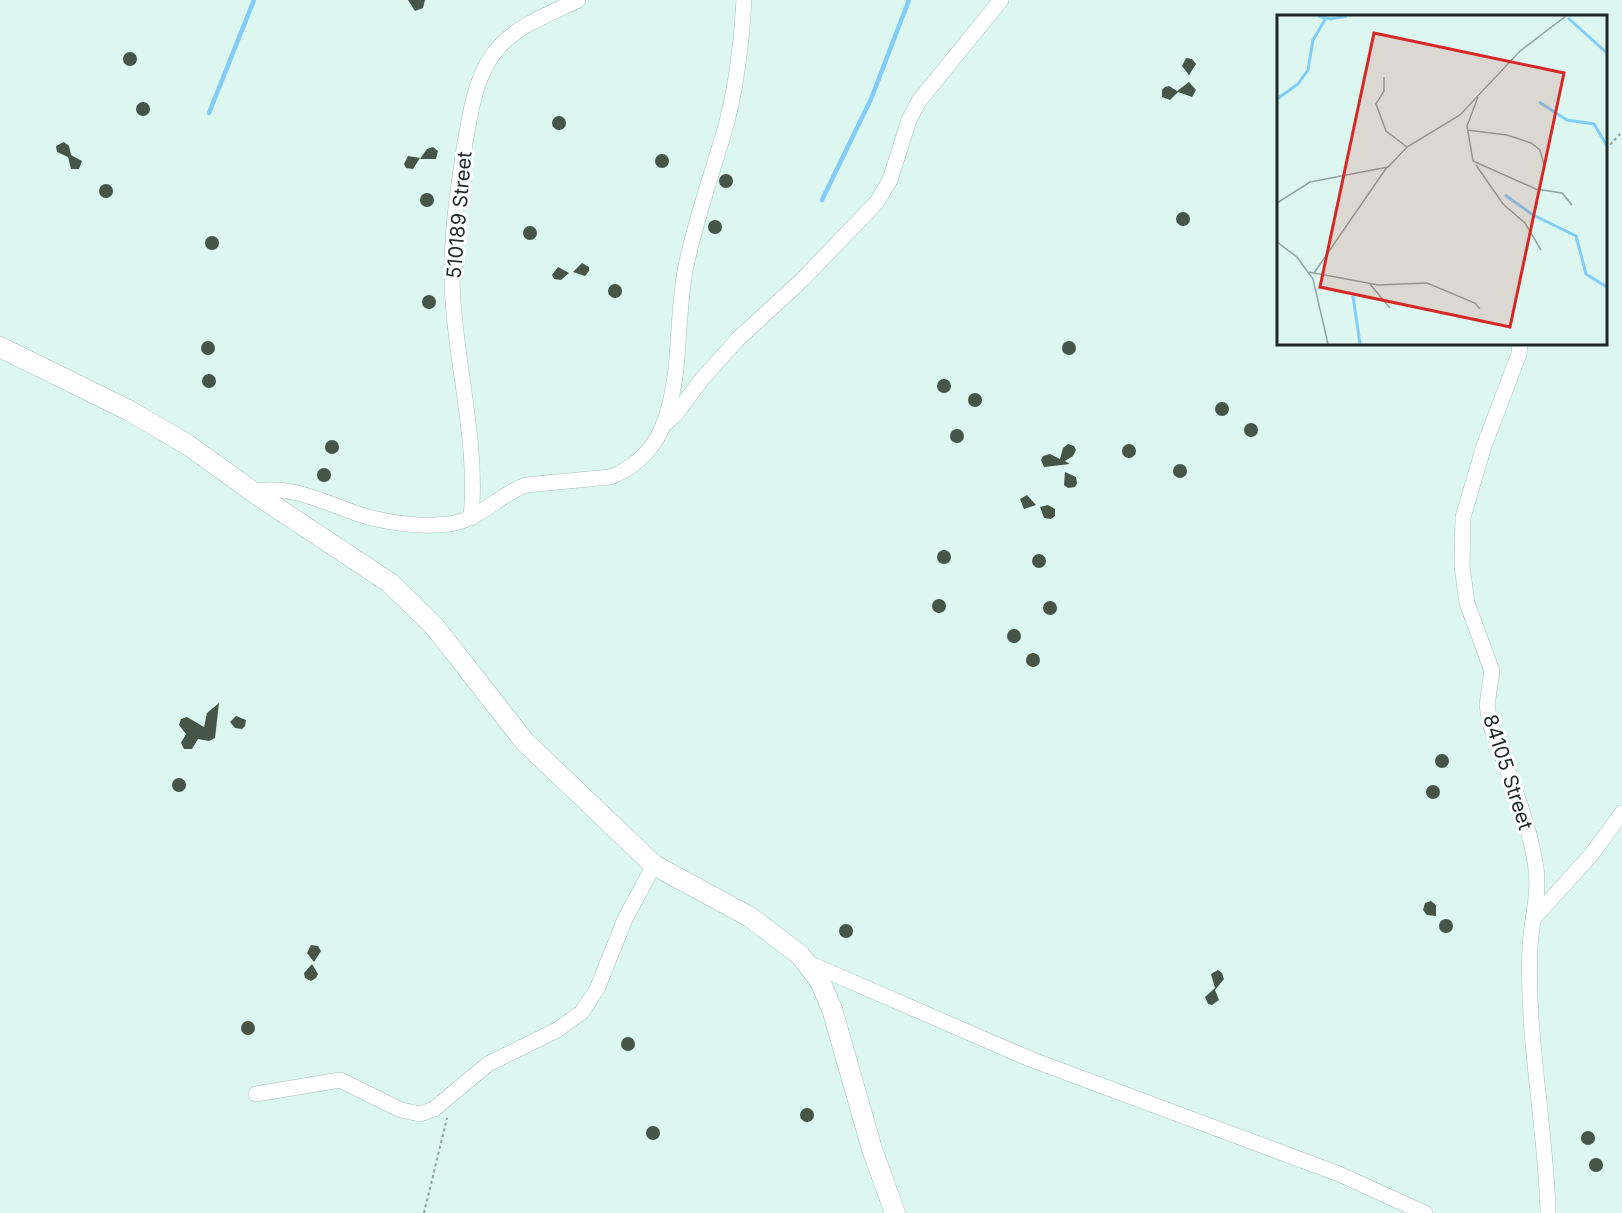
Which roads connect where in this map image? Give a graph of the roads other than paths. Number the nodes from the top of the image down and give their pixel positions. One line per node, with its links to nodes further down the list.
1 (578, 0): 8 (street, 510189 Street)
2 (744, 0): 6 (street)
3 (1001, 0): 6 (street)
4 (1520, 345): 11 (street, 84105 Street)
5 (0, 347): 7 (street)
6 (663, 426): 8 (street)
7 (253, 492): 8 (street); 10 (street)
8 (471, 518)
9 (1622, 813): 11 (street)
10 (654, 865): 12 (street); 13 (street)
11 (1534, 918): 16 (street, 84105 Street)
12 (806, 962): 14 (street); 15 (street)
13 (256, 1094)
14 (895, 1213)
15 (1425, 1213)
16 (1548, 1213)

